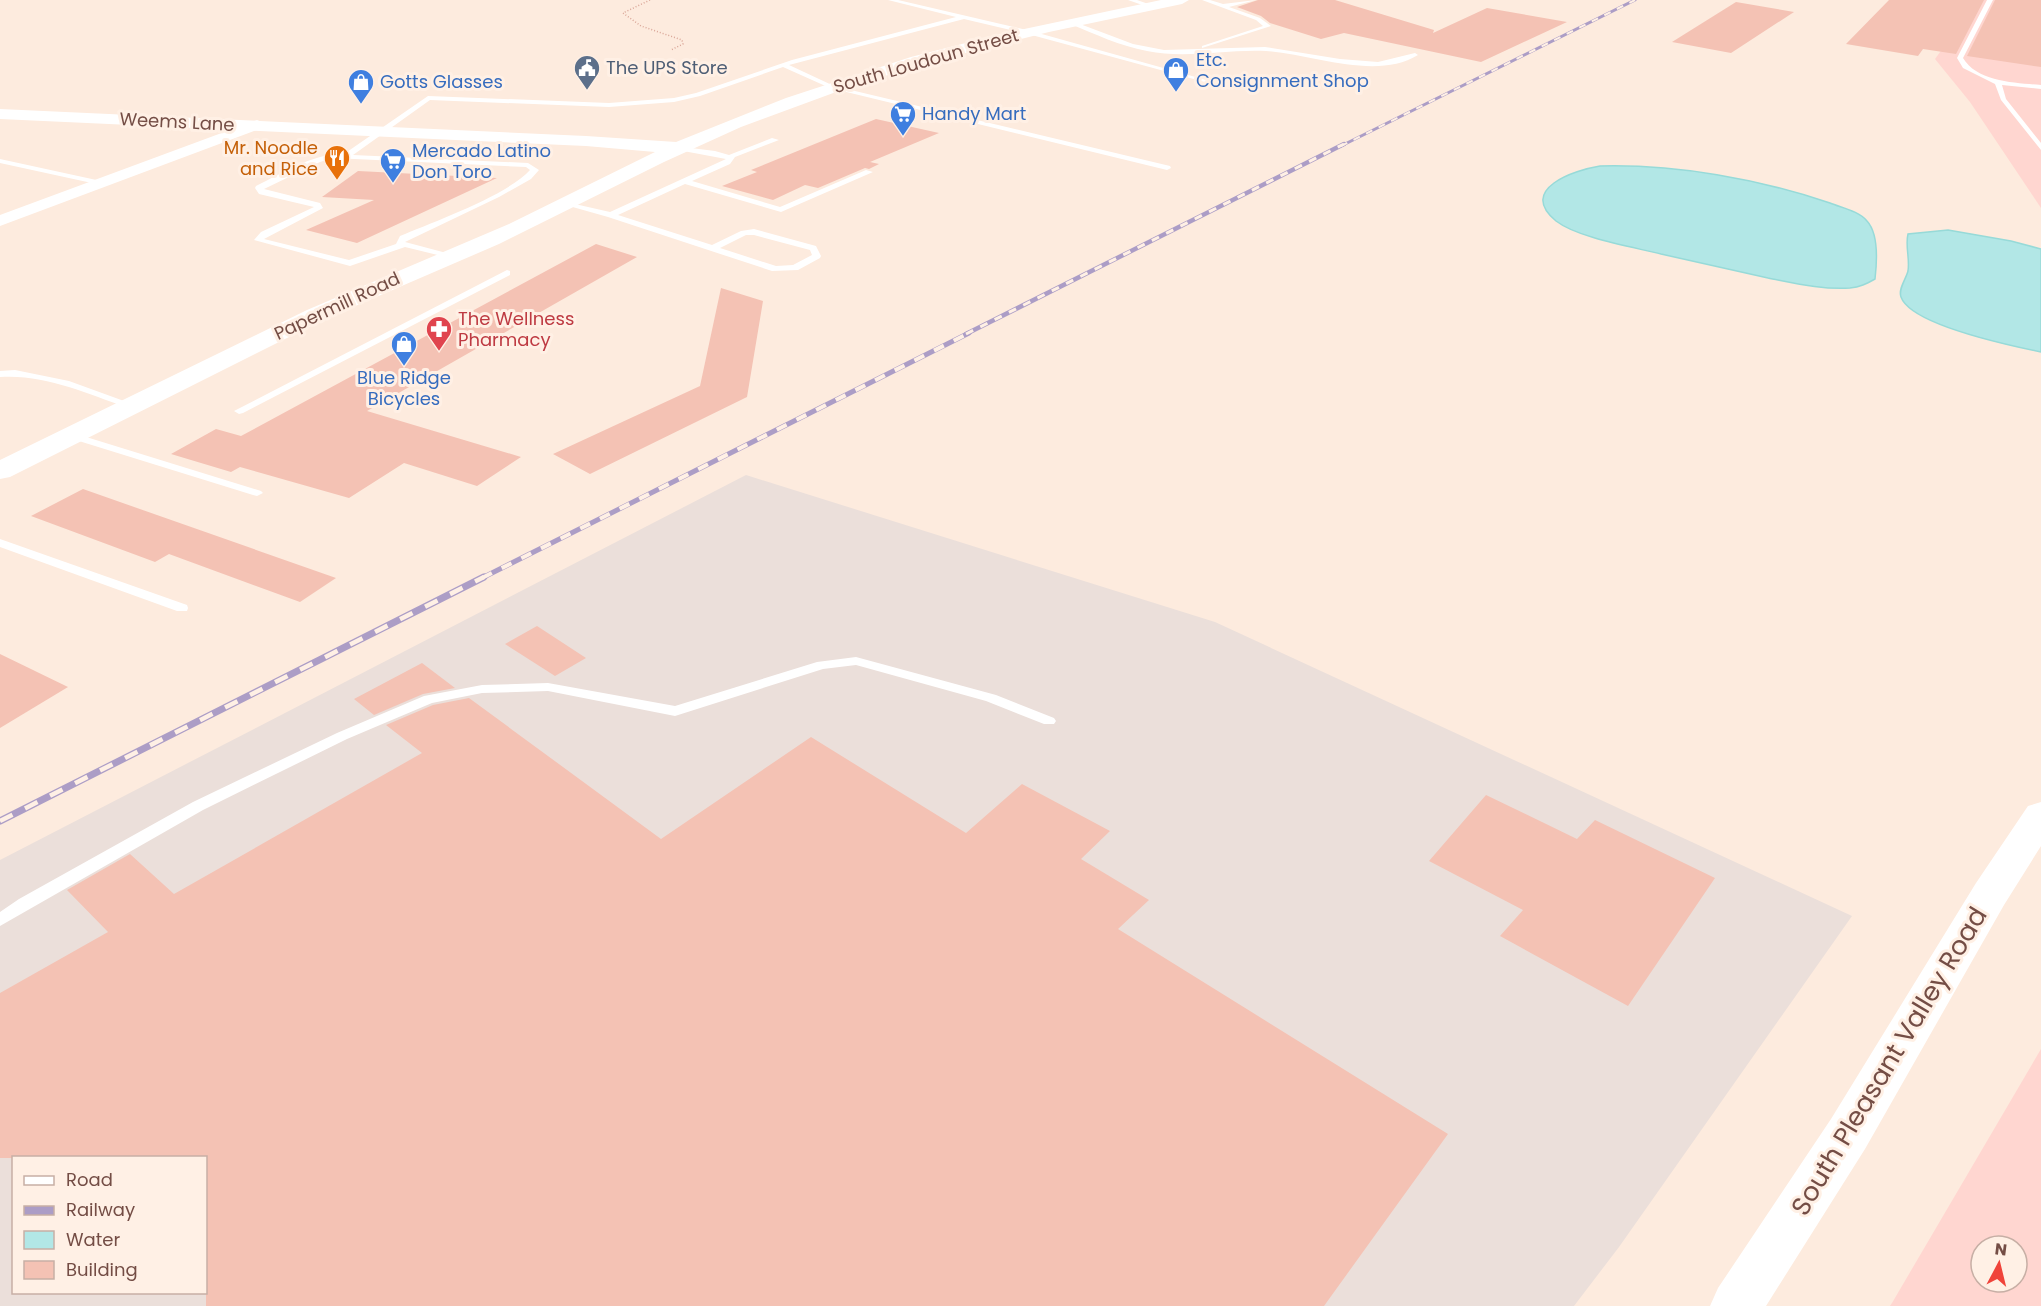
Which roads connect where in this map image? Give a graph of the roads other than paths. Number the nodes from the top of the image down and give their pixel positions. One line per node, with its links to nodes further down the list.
1 (892, 0): 9 (lane)
2 (1131, 0): 7 (lane)
3 (1182, 0): 7 (main road, South Loudoun Street)
4 (1205, 0): 8 (lane)
5 (1253, 0): 8 (lane)
6 (1990, 0): 18 (lane)
7 (1151, 6): 10 (main road, South Loudoun Street)
8 (1223, 6): 13 (lane)
9 (963, 17): 11 (lane); 16 (lane)
10 (1072, 23): 11 (main road, South Loudoun Street); 12 (lane)
11 (1029, 32): 15 (lane); 19 (main road, South Loudoun Street)
12 (1157, 51): 13 (lane); 15 (lane)
13 (1191, 51): 14 (lane)
14 (1415, 55)
15 (1125, 60): 17 (lane)
16 (784, 65): 19 (lane); 23 (lane)
17 (1214, 83)
18 (1998, 83): 20 (lane); 26 (lane)
19 (832, 87): 25 (main road, South Loudoun Street); 30 (lane)
20 (2041, 87)
21 (0, 114): 22 (main road, Weems Lane)
22 (257, 125): 23 (main road, Weems Lane); 33 (street)
23 (384, 131): 25 (main road, Weems Lane); 27 (lane)
24 (775, 140): 28 (lane)
25 (678, 148): 28 (lane); 34 (main road, Papermill Road)
26 (2041, 148)
27 (346, 156): 37 (lane); 37 (lane)
28 (729, 157): 32 (lane)
29 (0, 161): 33 (lane)
30 (1167, 168)
31 (869, 172): 32 (lane)
32 (683, 181): 35 (lane)
33 (101, 183): 36 (street)
34 (566, 204): 35 (lane); 39 (main road, Papermill Road)
35 (611, 215): 38 (lane)
36 (0, 221)
37 (402, 245): 39 (lane)
38 (712, 249): 38 (lane)
39 (451, 257): 42 (main road, Papermill Road)
40 (507, 273): 43 (lane)
41 (0, 374): 42 (lane)
42 (130, 405): 44 (main road, Papermill Road)
43 (239, 411)
44 (70, 435): 45 (main road, Papermill Road); 46 (lane)
45 (0, 471)
46 (257, 493)
47 (0, 543): 48 (lane)
48 (182, 608)
49 (1049, 721): 51 (lane)
50 (2037, 830): 52 (main road, South Pleasant Valley Road)
51 (0, 920)
52 (1736, 1306)

